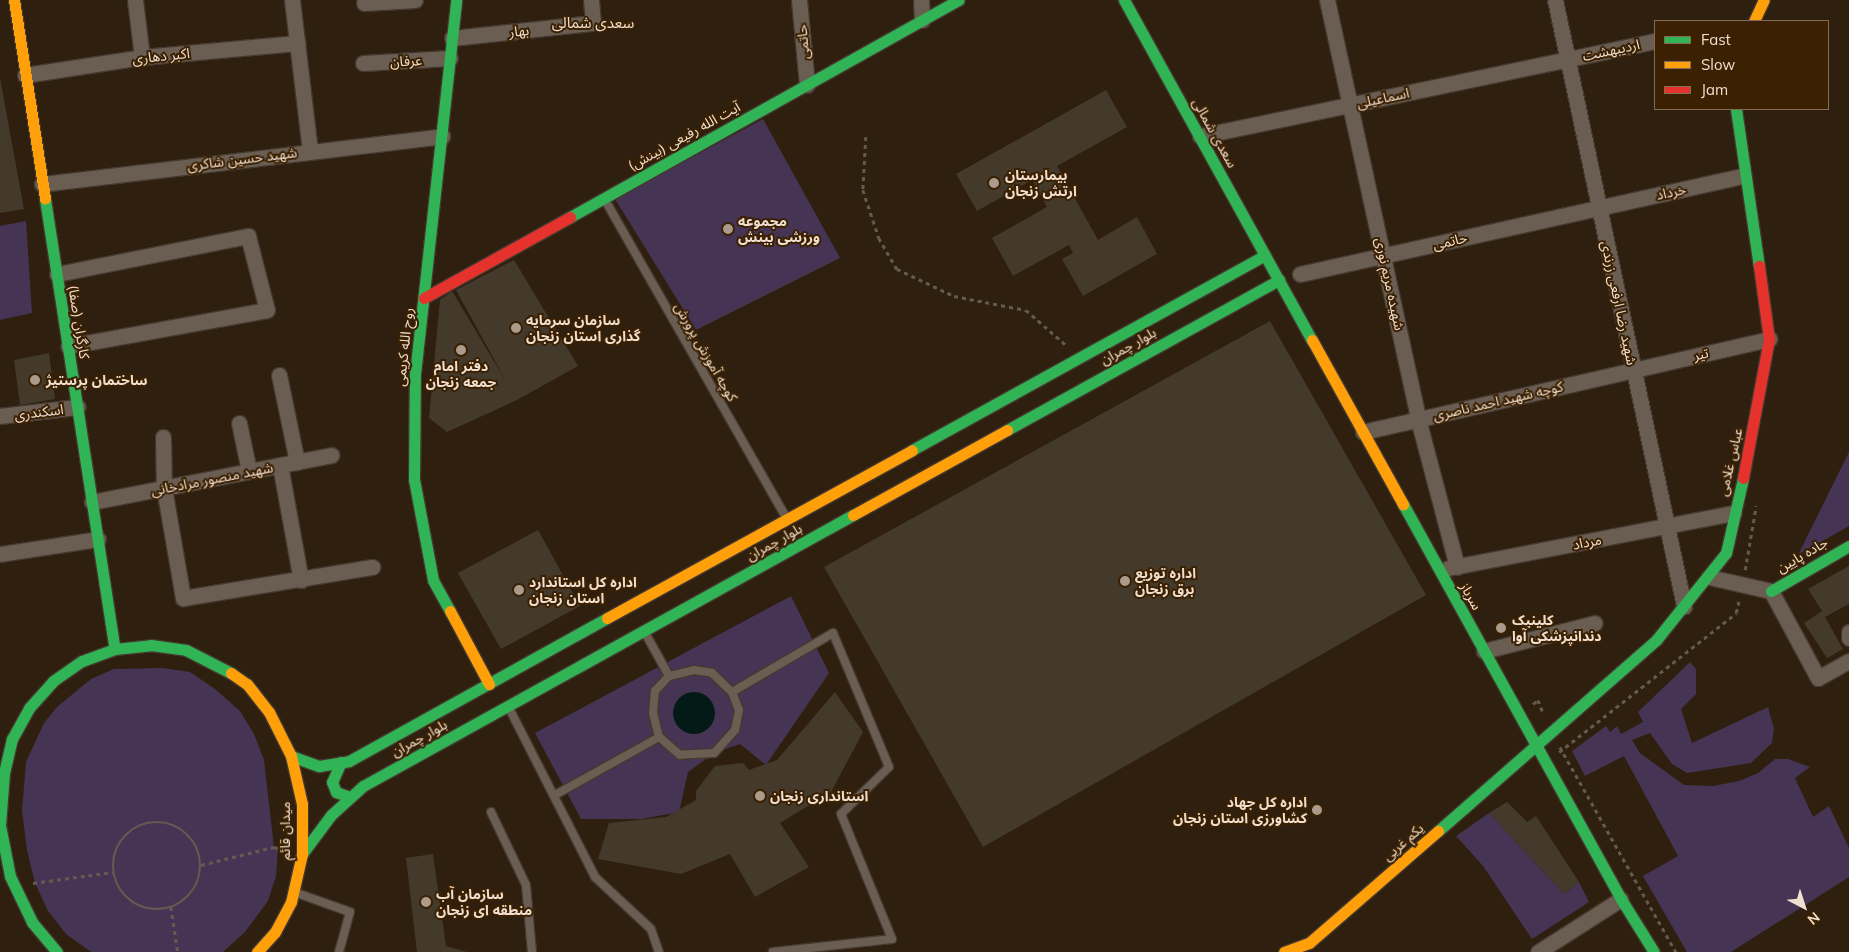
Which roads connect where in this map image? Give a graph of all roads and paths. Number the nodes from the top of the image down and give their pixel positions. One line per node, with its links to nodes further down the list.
1 (14, 0): 24 (main road, کارگران (صفا))
2 (136, 0): 20 (street)
3 (292, 0): 19 (street)
4 (415, 0): 14 (street)
5 (456, 0): 17 (main road, روح الله کریمی)
6 (591, 0): 17 (street, بهار)
7 (800, 0): 25 (street, حاتمی)
8 (921, 0): 15 (street)
9 (958, 0): 15 (main road, آیت الله رفیعی (بینش))
10 (1124, 0): 30 (main road, سعدی شمالی)
11 (1327, 0): 26 (street, شهیده مریم نوری)
12 (1554, 0): 22 (street, شهید رضا ارفعی زرندی)
13 (1764, 0): 16 (main road)
14 (364, 3)
15 (922, 20): 25 (main road, آیت الله رفیعی (بینش))
16 (1753, 20)
17 (452, 38): 21 (main road, روح الله کریمی)
18 (1654, 41): 22 (street, اردیبهشت)
19 (297, 43): 20 (street, اکبر دهاری); 31 (street)
20 (142, 57): 24 (street, اکبر دهاری)
21 (450, 58): 23 (street, عرفان); 28 (main road, روح الله کریمی)
22 (1567, 59): 26 (street, اسماعیلی); 35 (street, شهید رضا ارفعی زرندی)
23 (363, 63)
24 (25, 74): 33 (main road, کارگران (صفا))
25 (806, 85): 34 (main road, آیت الله رفیعی (بینش))
26 (1350, 105): 30 (street, اسماعیلی); 37 (street, شهیده مریم نوری)
27 (1736, 110): 32 (main road, عباس غلامی)
28 (442, 136): 31 (street, شهید حسین شاکری); 42 (main road, روح الله کریمی)
29 (866, 136): 46 (path)
30 (1200, 136): 36 (main road, سعدی شمالی)
31 (310, 150): 33 (street, شهید حسین شاکری)
32 (1743, 176): 35 (street, خرداد); 44 (main road, عباس غلامی)
33 (42, 184): 38 (main road, کارگران (صفا))
34 (604, 198): 42 (main road, آیت الله رفیعی (بینش)); 64 (lane, کوچه آموزش پرورش)
35 (1599, 208): 37 (street, حاتمی); 47 (street, شهید رضا ارفعی زرندی)
36 (1265, 255): 40 (main road, سعدی شمالی); 41 (main road, بلوار چمران)
37 (1385, 256): 39 (street, حاتمی); 51 (street, شهیده مریم نوری)
38 (56, 274): 45 (main road, کارگران (صفا)); 45 (street)
39 (1300, 274)
40 (1279, 280): 43 (main road, بلوار چمران); 53 (main road, سرباز)
41 (1225, 288): 43 (main road); 46 (main road, بلوار چمران)
42 (424, 298): 84 (main road, روح الله کریمی)
43 (1225, 310): 64 (main road, بلوار چمران)
44 (1769, 339): 47 (street, تیر); 62 (main road, عباس غلامی)
45 (68, 346): 49 (main road, کارگران (صفا))
46 (1080, 357): 64 (main road, بلوار چمران)
47 (1633, 370): 51 (street, کوچه شهید احمد ناصری); 63 (street, شهید رضا ارفعی زرندی)
48 (279, 375): 56 (street)
49 (77, 407): 50 (street, اسکندری); 60 (main road, کارگران (صفا))
50 (0, 416)
51 (1418, 419): 53 (street, کوچه شهید احمد ناصری); 69 (street, شهیده مریم نوری)
52 (238, 423): 58 (street)
53 (1363, 432): 70 (main road, سرباز)
54 (163, 437): 59 (street)
55 (332, 455): 56 (street, شهید منصور مرادخانی)
56 (297, 462): 57 (street, شهید منصور مرادخانی)
57 (280, 465): 58 (street, شهید منصور مرادخانی); 72 (street)
58 (249, 471): 59 (street, شهید منصور مرادخانی)
59 (164, 488): 60 (street, شهید منصور مرادخانی); 72 (street)
60 (92, 502): 65 (main road, کارگران (صفا))
61 (1756, 503): 73 (path)
62 (1734, 513): 63 (street, مرداد); 71 (main road, عباس غلامی)
63 (1667, 526): 69 (street, مرداد); 75 (street, شهید رضا ارفعی زرندی)
64 (794, 532): 77 (main road, بلوار چمران); 84 (main road, بلوار چمران)
65 (98, 539): 67 (street); 80 (main road, کارگران (صفا))
66 (1849, 546): 74 (main road, جاده پایین)
67 (0, 554)
68 (372, 567): 72 (street)
69 (1456, 567): 70 (street, مرداد)
70 (1440, 570): 81 (main road, سرباز)
71 (1709, 576): 73 (street); 75 (main road, عباس غلامی)
72 (301, 580)
73 (1742, 583): 74 (street); 114 (path)
74 (1770, 591): 82 (street)
75 (1684, 606): 88 (main road, عباس غلامی)
76 (1595, 623): 81 (street)
77 (644, 631): 83 (lane); 86 (main road, بلوار چمران)
78 (1849, 632): 79 (street)
79 (1849, 638)
80 (115, 649): 89 (main road, میدان قائم); 94 (main road, میدان قائم)
81 (1484, 651): 88 (main road, سرباز)
82 (1849, 661)
83 (669, 676): 85 (lane); 87 (lane)
84 (489, 684): 90 (main road, بلوار چمران)
85 (732, 692): 87 (lane); 110 (lane)
86 (508, 706): 91 (lane); 92 (main road, بلوار چمران)
87 (659, 737): 91 (lane)
88 (1537, 746): 100 (main road, سرباز); 102 (main road, یکم غربی)
89 (291, 756): 90 (main road, بلوار چمران); 95 (main road, میدان قائم)
90 (341, 762): 92 (main road)
91 (555, 795): 109 (lane)
92 (350, 797): 95 (main road, بلوار چمران)
93 (491, 812): 108 (lane)
94 (0, 825): 98 (main road, میدان قائم)
95 (302, 854): 96 (path); 99 (main road, میدان قائم)
96 (201, 865): 97 (path); 101 (path)
97 (114, 872): 98 (path); 101 (path)
98 (14, 885): 104 (main road, میدان قائم)
99 (294, 892): 106 (main road, میدان قائم); 107 (lane)
100 (1621, 899): 103 (street); 113 (main road, سرباز)
101 (171, 907): 105 (path)
102 (1308, 943): 111 (main road, یکم غربی); 112 (street)
103 (1547, 950)
104 (56, 952)
105 (178, 952)
106 (257, 952)
107 (339, 952)
108 (532, 952)
109 (658, 952)
110 (773, 952)
111 (1284, 952)
112 (1295, 952)
113 (1654, 952)
114 (1676, 952)

